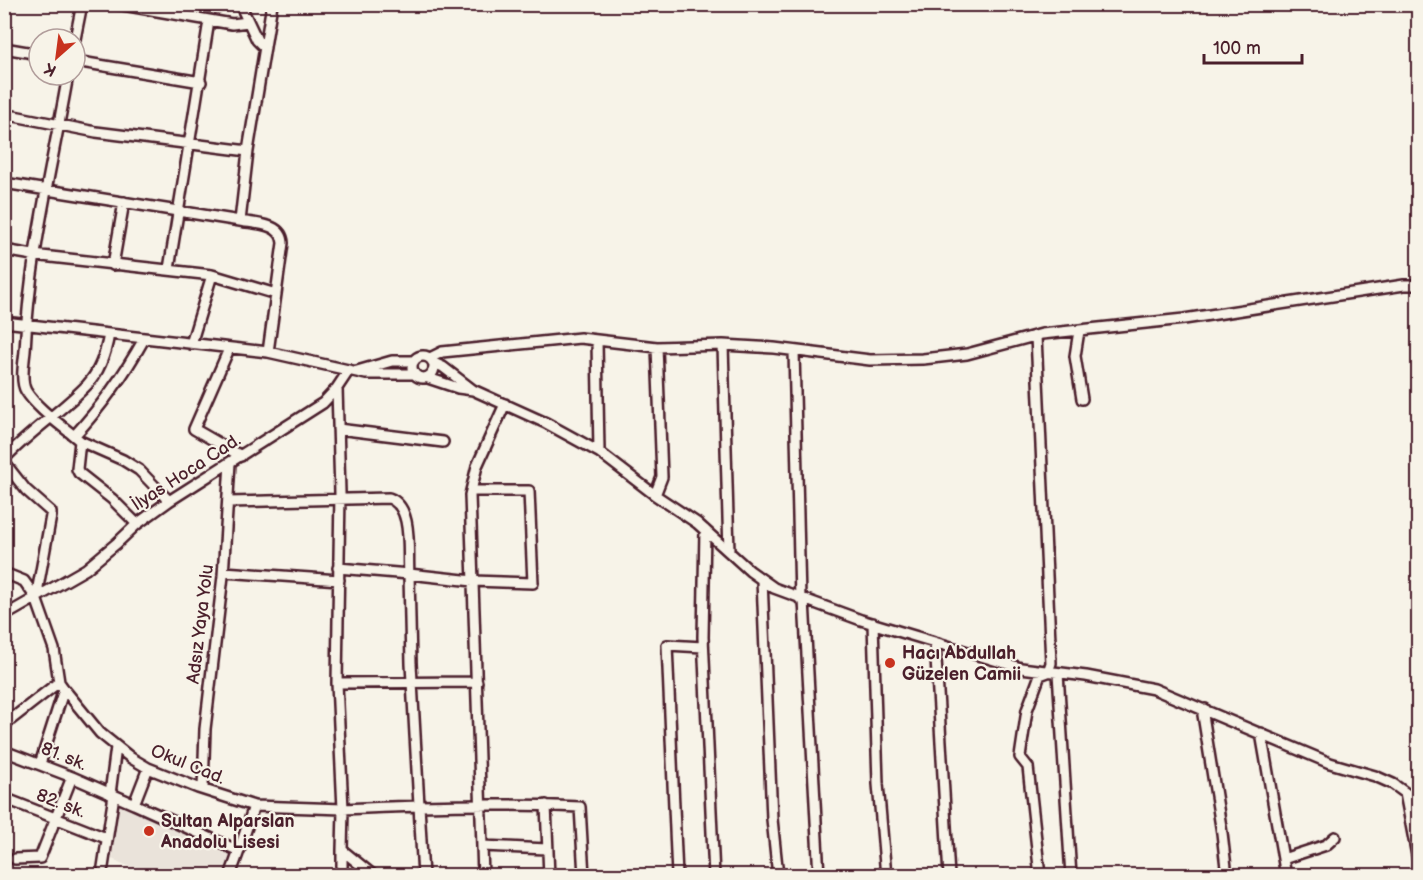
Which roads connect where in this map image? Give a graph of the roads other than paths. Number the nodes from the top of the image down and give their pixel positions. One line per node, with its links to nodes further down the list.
1 (81, 4): 7 (street)
2 (117, 4): 5 (street)
3 (240, 4): 6 (street)
4 (272, 4): 9 (street)
5 (209, 21): 6 (street); 12 (street)
6 (248, 22): 9 (street)
7 (77, 27)
8 (4, 48): 10 (street)
9 (265, 48): 17 (street)
10 (27, 52)
11 (87, 63): 12 (street)
12 (201, 82): 16 (street)
13 (67, 87): 15 (street)
14 (4, 114): 15 (street)
15 (59, 126): 16 (street); 19 (street)
16 (191, 144): 17 (street); 21 (street)
17 (248, 151): 22 (street)
18 (4, 183): 19 (street)
19 (47, 190): 20 (street); 24 (street)
20 (124, 202): 21 (street); 25 (street)
21 (179, 212): 22 (street); 26 (street)
22 (240, 221): 29 (street)
23 (4, 249): 24 (street)
24 (33, 255): 25 (street); 31 (street)
25 (113, 265): 26 (street)
26 (169, 269): 27 (street)
27 (212, 275): 29 (street); 37 (street)
28 (1419, 285): 32 (street)
29 (276, 294): 42 (street)
30 (4, 322): 31 (street)
31 (26, 324): 33 (street); 52 (street)
32 (1079, 331): 34 (street); 50 (street)
33 (109, 334): 35 (street); 52 (street)
34 (1036, 336): 41 (street); 81 (street)
35 (144, 339): 37 (street); 54 (street)
36 (597, 341): 39 (street); 43 (street); 56 (street)
37 (191, 344): 40 (street)
38 (723, 345): 39 (street); 41 (street); 67 (street)
39 (657, 347): 61 (street)
40 (229, 349): 42 (street); 57 (street)
41 (794, 351): 76 (street)
42 (268, 352): 45 (street)
43 (432, 360): 44 (street); 47 (street); 49 (street)
44 (414, 361): 45 (street); 46 (street)
45 (353, 370): 46 (street); 48 (street, İlyas Hoca Cad.)
46 (414, 374): 47 (street)
47 (428, 378): 49 (street)
48 (337, 388): 53 (street); 57 (street, İlyas Hoca Cad.)
49 (473, 390): 51 (street)
50 (1082, 399)
51 (505, 404): 56 (street); 60 (street)
52 (52, 418): 54 (street); 58 (street)
53 (338, 429): 55 (street); 62 (street)
54 (77, 438): 63 (street); 65 (street)
55 (443, 442)
56 (598, 453): 61 (street)
57 (241, 456): 59 (street, İlyas Hoca Cad.)
58 (4, 460): 75 (street)
59 (230, 463): 63 (street, İlyas Hoca Cad.); 64 (street, Adsız Yaya Yolu)
60 (471, 491): 74 (street); 74 (street)
61 (655, 495): 66 (street)
62 (340, 498): 64 (street); 68 (street); 71 (street)
63 (169, 501): 65 (street, İlyas Hoca Cad.)
64 (228, 502): 69 (street, Adsız Yaya Yolu)
65 (137, 524): 75 (street, İlyas Hoca Cad.)
66 (705, 530): 67 (street); 80 (street)
67 (729, 552): 73 (street)
68 (338, 568): 71 (street); 72 (street)
69 (224, 572): 72 (street); 94 (street, Adsız Yaya Yolu)
70 (4, 573): 75 (street)
71 (409, 574): 74 (street); 82 (street)
72 (339, 580): 84 (street)
73 (762, 580): 76 (street); 125 (street)
74 (473, 581): 83 (street)
75 (36, 598): 77 (street, İlyas Hoca Cad.); 85 (street)
76 (802, 599): 78 (street); 126 (street)
77 (4, 616)
78 (873, 623): 79 (street); 127 (street)
79 (935, 642): 81 (street); 128 (street)
80 (704, 647): 123 (street); 124 (street)
81 (1053, 673): 86 (street); 129 (street); 130 (street)
82 (412, 682): 83 (street); 84 (street); 100 (street)
83 (477, 682): 103 (street)
84 (337, 683): 104 (street)
85 (62, 686): 87 (street); 89 (street, Okul Cad.); 91 (street)
86 (1205, 709): 88 (street); 131 (street)
87 (4, 725)
88 (1262, 732): 95 (street); 113 (street)
89 (116, 747): 92 (street, Okul Cad.); 96 (street)
90 (4, 750): 91 (street, 81. sk.)
91 (40, 764): 93 (street, 81. sk.)
92 (148, 768): 94 (street, Okul Cad.); 99 (street)
93 (72, 777): 96 (street, 81. sk.); 105 (street)
94 (203, 789): 102 (street, Okul Cad.)
95 (1405, 793): 98 (street); 114 (street)
96 (112, 794): 99 (street, 81. sk.); 107 (street)
97 (4, 798): 105 (street, 82. sk.)
98 (1419, 802)
99 (134, 804): 111 (street, 81. sk.)
100 (419, 805): 103 (street, Okul Cad.); 104 (street, Okul Cad.); 119 (street)
101 (546, 805): 103 (street, Okul Cad.); 109 (street); 122 (street, Okul Cad.)
102 (254, 806): 104 (street, Okul Cad.); 111 (street)
103 (481, 806): 108 (street)
104 (343, 809): 110 (street)
105 (56, 819): 107 (street, 82. sk.); 112 (street)
106 (1335, 837): 113 (street)
107 (106, 838): 115 (street)
108 (482, 846): 109 (street); 120 (street)
109 (547, 849): 121 (street)
110 (342, 850): 117 (street); 118 (street)
111 (239, 851): 116 (street)
112 (15, 859)
113 (1283, 859): 132 (street)
114 (1419, 861)
115 (103, 867)
116 (230, 876)
117 (342, 876)
118 (374, 876)
119 (423, 876)
120 (483, 876)
121 (549, 876)
122 (584, 876)
123 (677, 876)
124 (714, 876)
125 (778, 876)
126 (819, 876)
127 (886, 876)
128 (949, 876)
129 (1040, 876)
130 (1071, 876)
131 (1227, 876)
132 (1286, 876)

